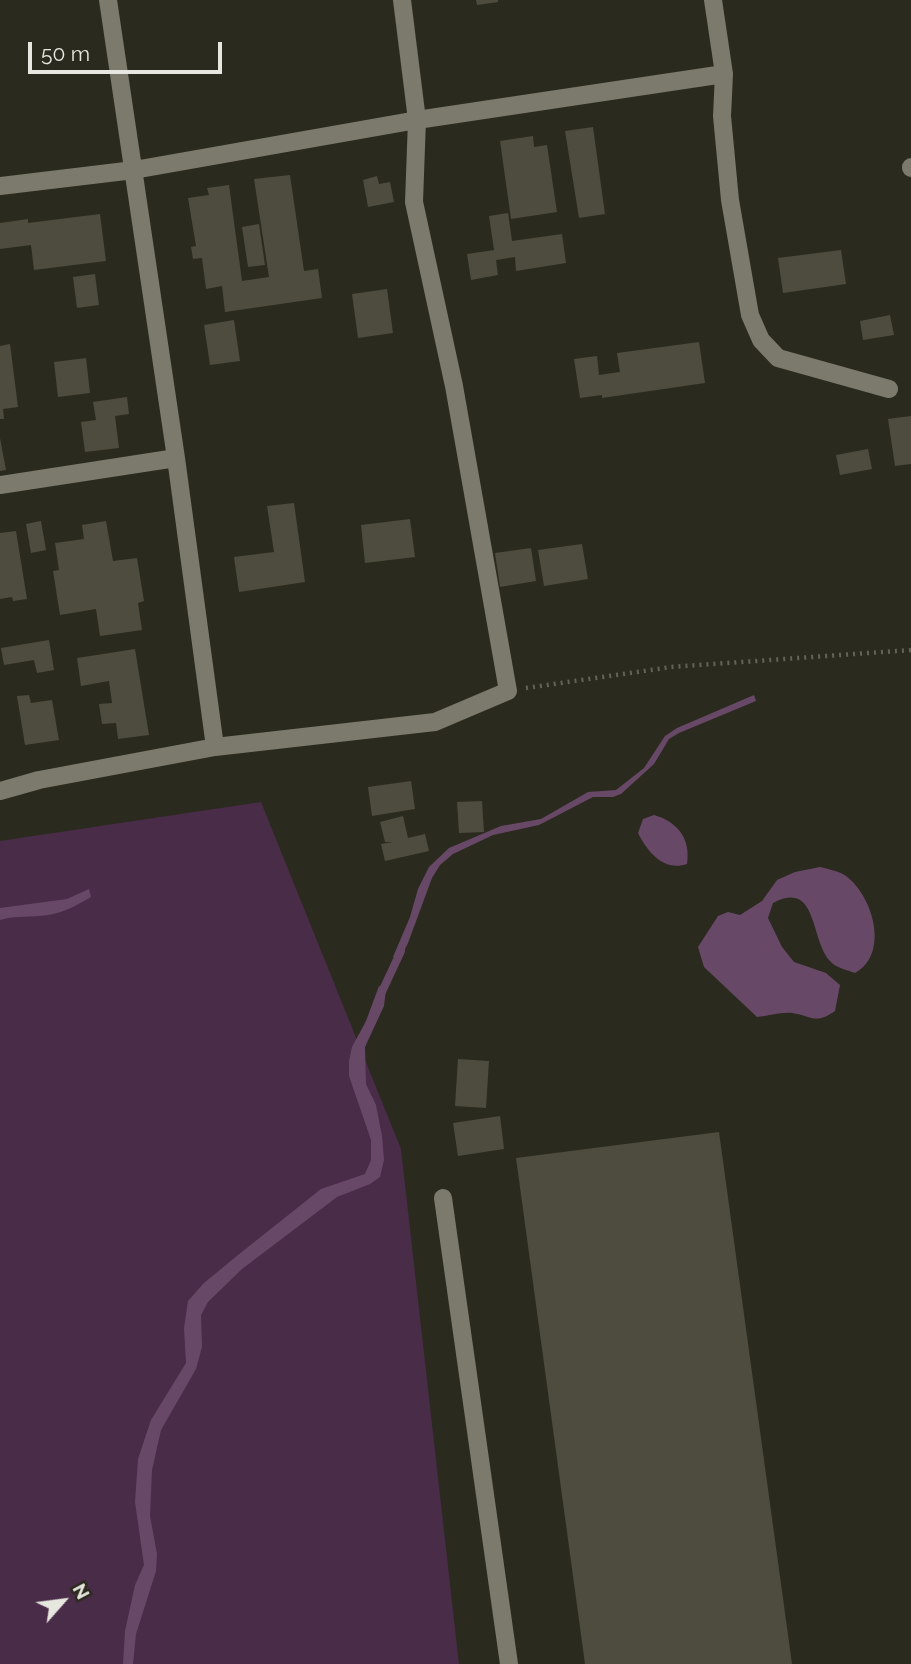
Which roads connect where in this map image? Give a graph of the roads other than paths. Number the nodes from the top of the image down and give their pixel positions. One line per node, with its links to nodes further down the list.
1 (108, 0): 6 (street)
2 (402, 0): 5 (street)
3 (713, 0): 4 (street)
4 (724, 74): 5 (street); 8 (street)
5 (417, 120): 6 (street); 11 (street)
6 (134, 170): 7 (street); 9 (street)
7 (0, 186)
8 (889, 389)
9 (176, 457): 10 (street); 11 (street)
10 (0, 485)
11 (215, 747): 12 (street)
12 (0, 791)
13 (443, 1198): 14 (street)
14 (509, 1664)

